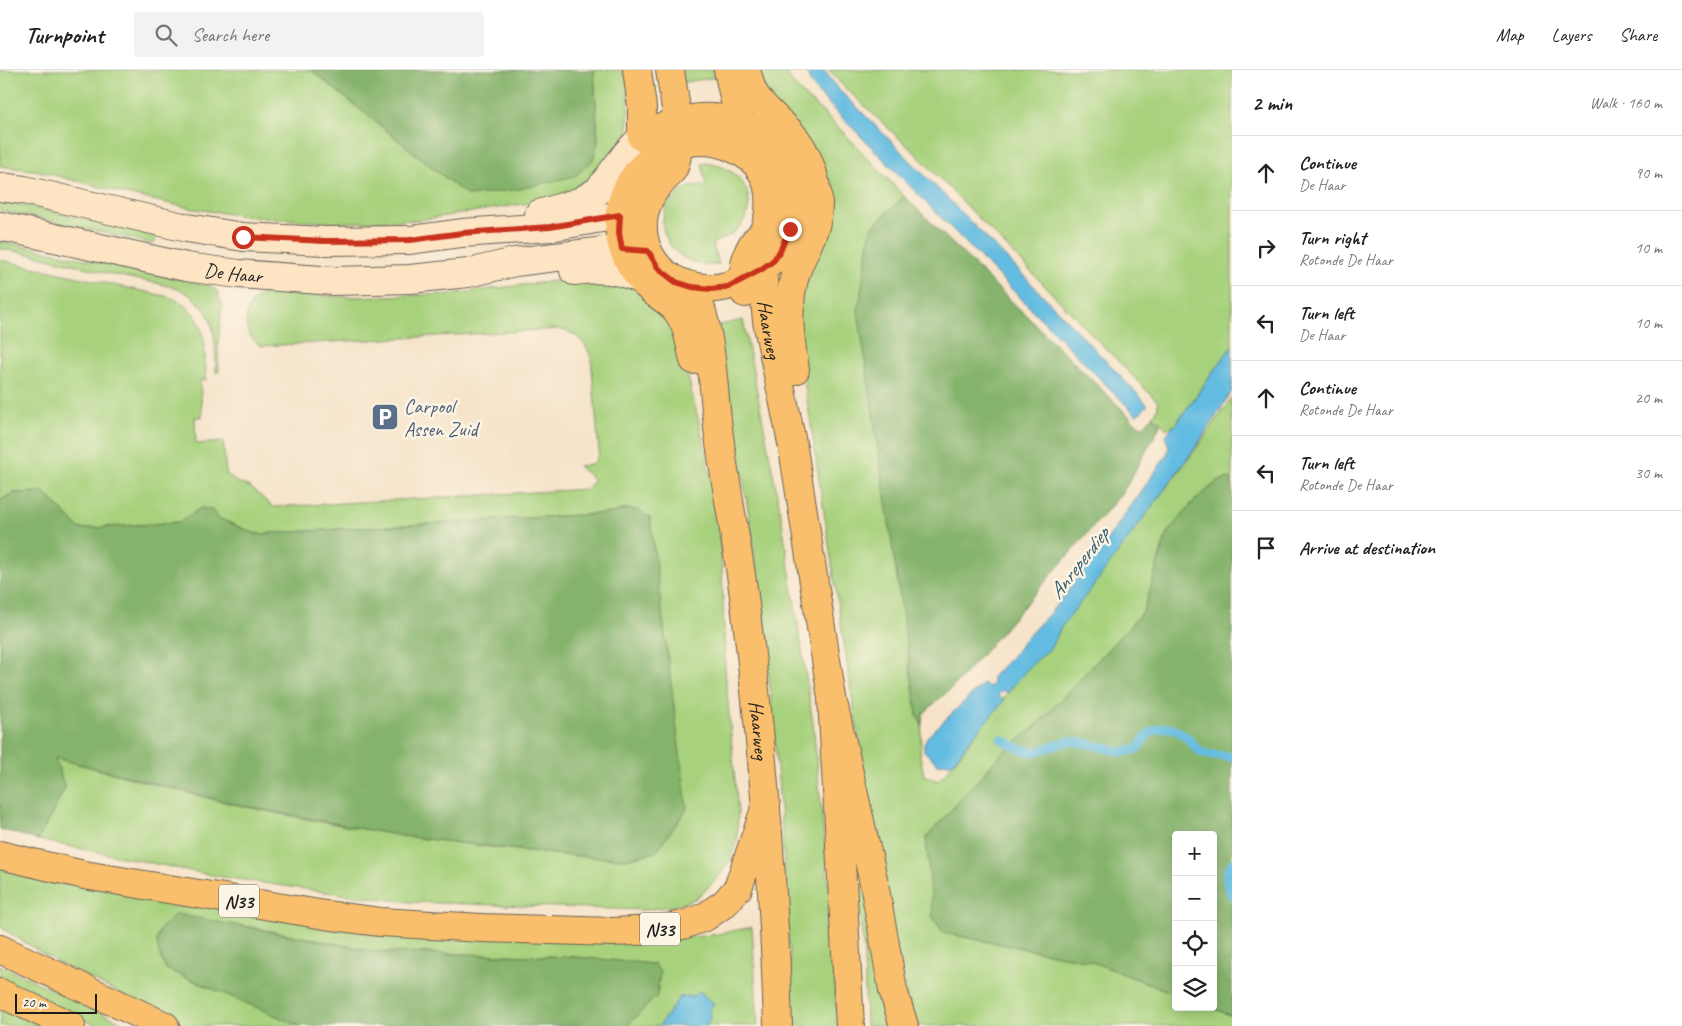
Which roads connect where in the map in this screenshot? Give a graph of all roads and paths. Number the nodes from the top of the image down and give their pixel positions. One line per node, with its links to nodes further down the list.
1 (637, 70): 7 (main road)
2 (654, 70): 7 (main road)
3 (670, 70): 7 (main road)
4 (728, 70): 6 (main road)
5 (746, 70): 18 (main road, Haarweg)
6 (740, 124): 7 (main road); 14 (main road)
7 (663, 137): 9 (main road); 11 (street, De Haar); 12 (main road); 14 (main road, Haarweg)
8 (0, 187): 11 (street, De Haar)
9 (620, 215): 11 (street, De Haar); 12 (main road)
10 (0, 226): 13 (street, De Haar)
11 (462, 233)
12 (635, 250): 13 (street, De Haar); 15 (main road, Haarweg); 16 (main road)
13 (468, 273): 15 (street, De Haar)
14 (753, 274): 16 (main road); 18 (main road, Haarweg)
15 (640, 278): 17 (main road, Haarweg)
16 (692, 287): 17 (main road, Haarweg)
17 (719, 436): 20 (main road, Haarweg)
18 (793, 448): 19 (main road, Haarweg)
19 (832, 698): 27 (main road, Haarweg); 28 (main road)
20 (766, 806): 21 (main road, N33); 26 (main road, Haarweg)
21 (0, 855)
22 (0, 949): 25 (main road)
23 (0, 993): 24 (main road)
24 (71, 1026)
25 (165, 1026)
26 (778, 1026)
27 (850, 1026)
28 (904, 1026)

